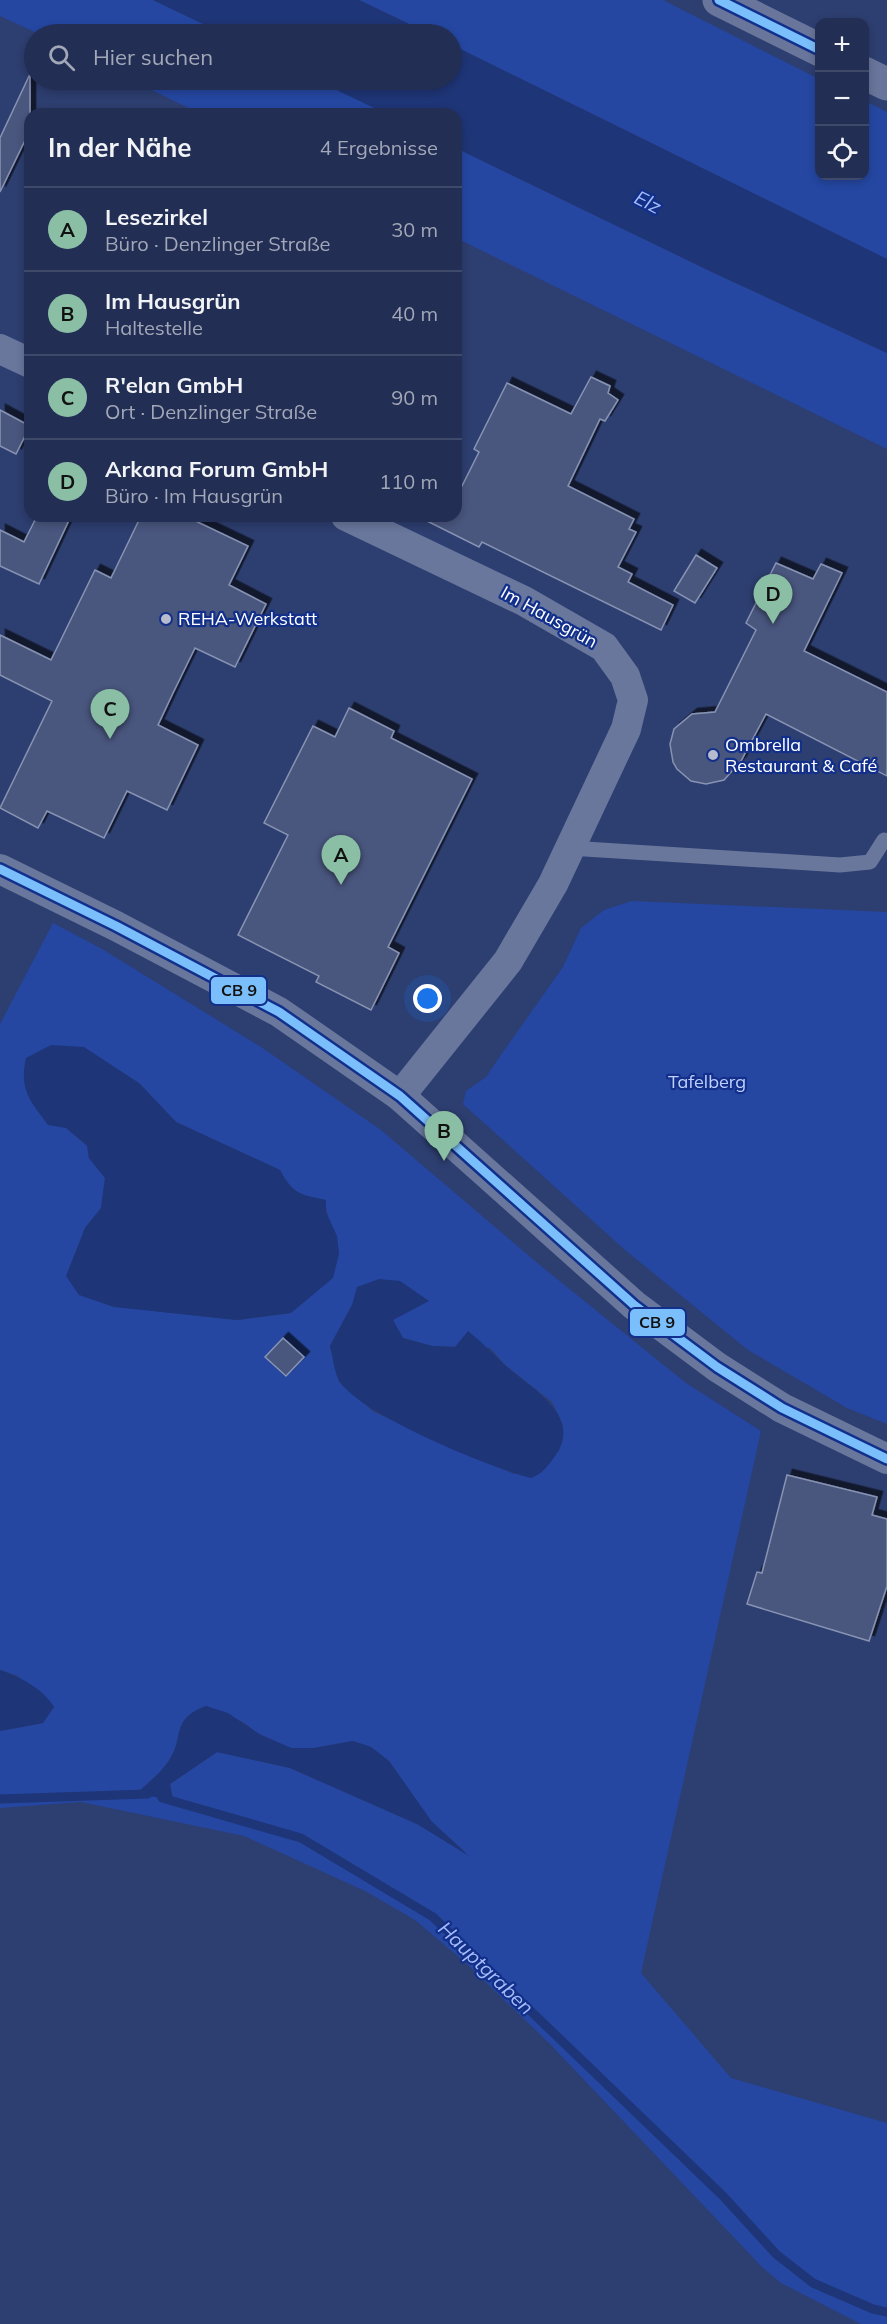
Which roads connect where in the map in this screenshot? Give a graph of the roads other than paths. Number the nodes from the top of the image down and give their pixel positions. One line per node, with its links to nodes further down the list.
1 (719, 0): 2 (main road)
2 (815, 48)
3 (869, 75): 4 (main road)
4 (887, 84)
5 (0, 349): 6 (street)
6 (24, 360)
7 (359, 522): 9 (street, Im Hausgrün)
8 (887, 842): 9 (lane)
9 (569, 848): 11 (street, Im Hausgrün)
10 (0, 869): 11 (street)
11 (400, 1096): 12 (street)
12 (887, 1460)

